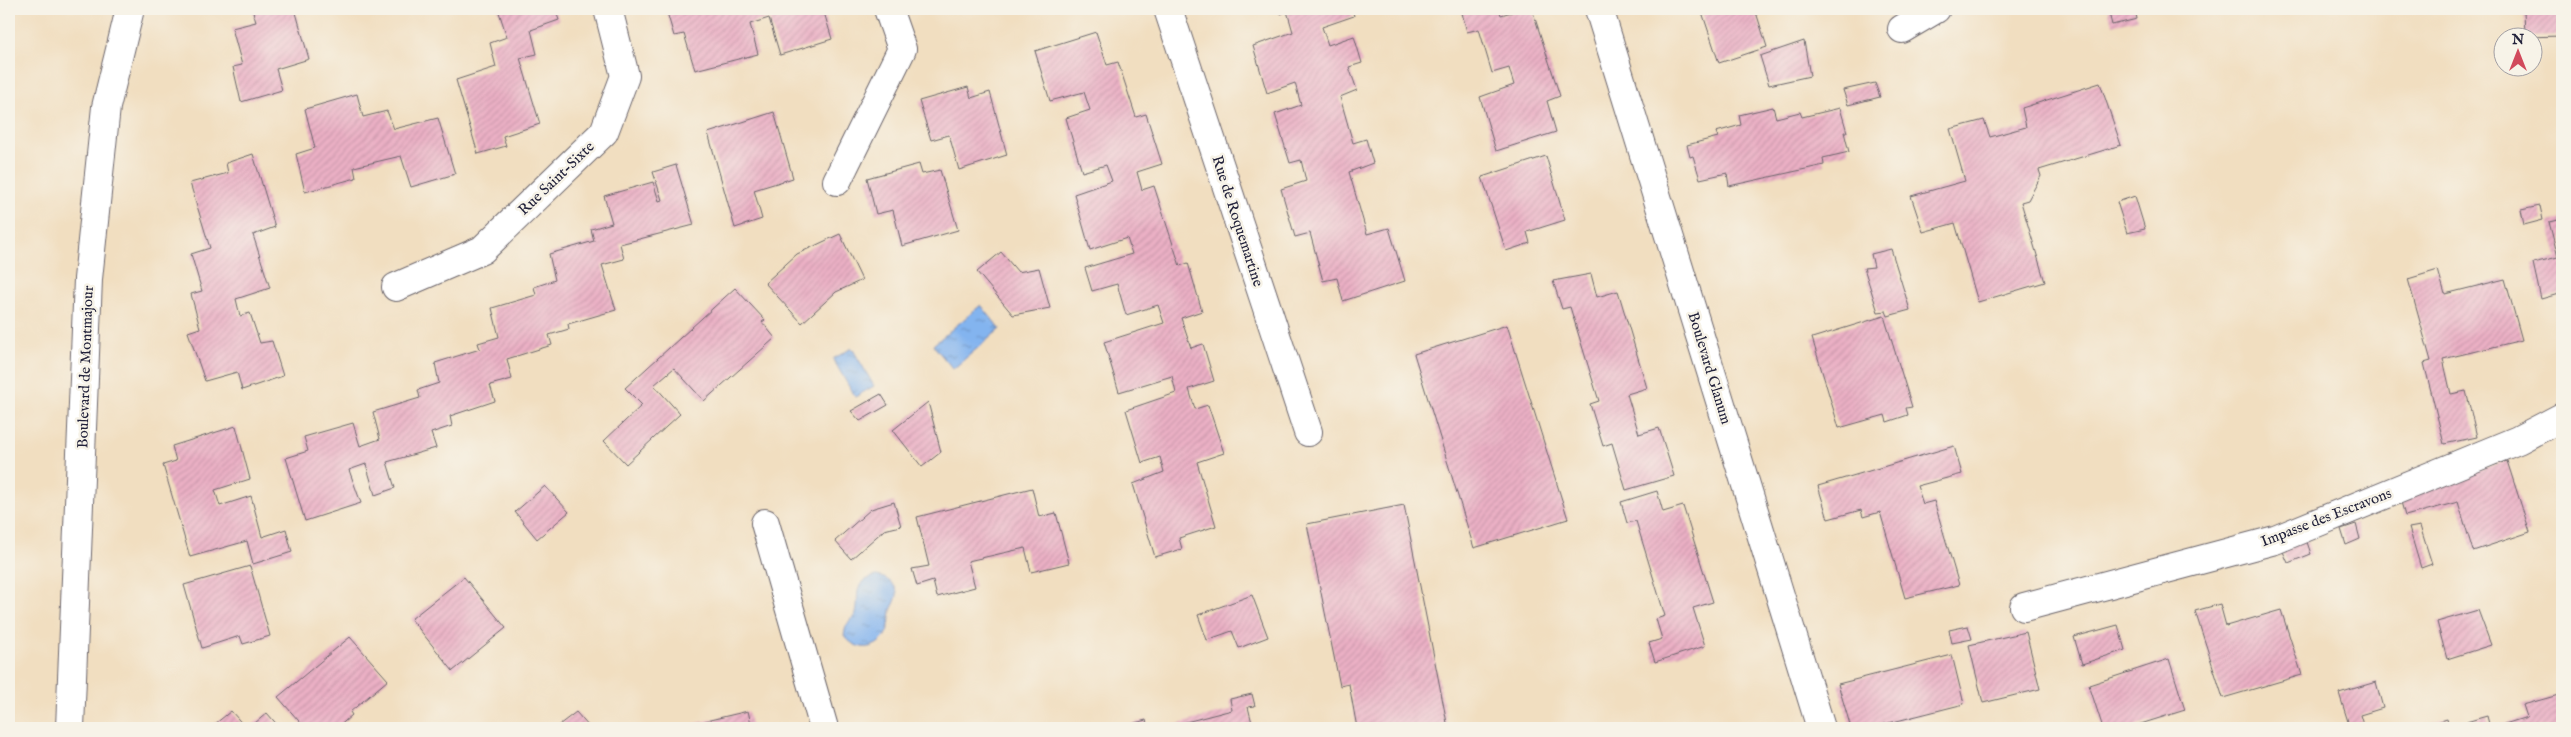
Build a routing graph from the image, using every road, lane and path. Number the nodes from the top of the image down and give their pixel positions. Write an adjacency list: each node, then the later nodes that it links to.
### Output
1 (130, 9): 14 (street, Boulevard de Montmajour)
2 (608, 9): 9 (street, Rue Saint-Sixte)
3 (888, 9): 8 (street)
4 (1168, 9): 11 (street, Rue de Roquemartine)
5 (1599, 9): 16 (street, Boulevard Glanum)
6 (1936, 9): 7 (street)
7 (1902, 29)
8 (837, 181)
9 (396, 287)
10 (2562, 418): 13 (street, Impasse des Escravons)
11 (1308, 432)
12 (765, 524): 15 (street)
13 (2024, 607)
14 (70, 728)
15 (824, 728)
16 (1820, 728)

